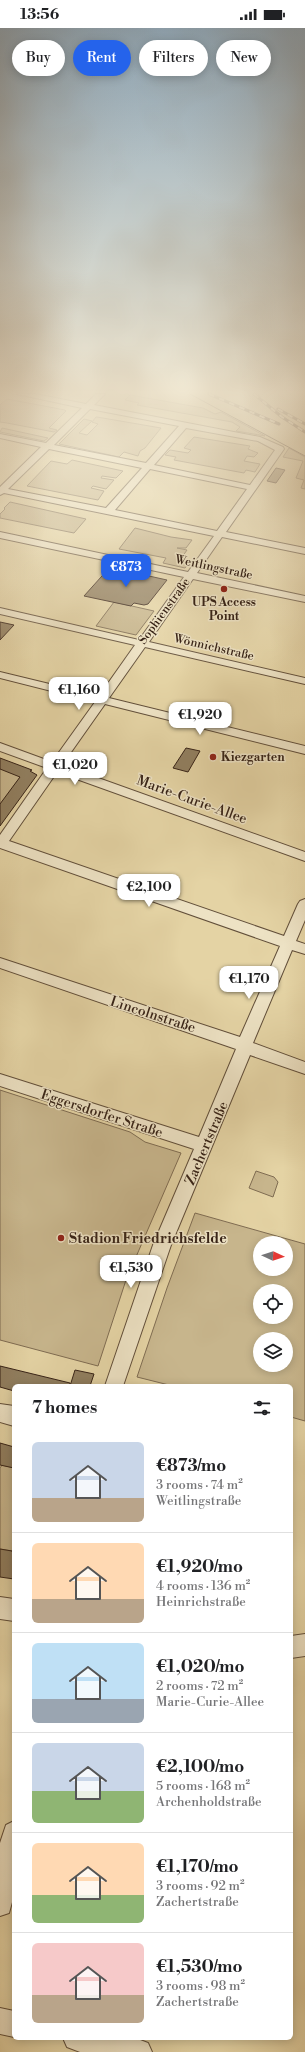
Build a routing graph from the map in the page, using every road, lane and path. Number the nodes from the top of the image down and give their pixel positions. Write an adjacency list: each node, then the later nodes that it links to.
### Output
1 (129, 488): 4 (street)
2 (254, 488): 5 (street, Sophienstraße)
3 (0, 491): 4 (street)
4 (108, 512): 5 (street)
5 (221, 534): 7 (street); 8 (street, Sophienstraße)
6 (2, 537): 8 (street, Weitlingstraße)
7 (305, 551)
8 (190, 575): 9 (street, Weitlingstraße); 11 (street, Sophienstraße)
9 (305, 599)
10 (0, 611): 11 (street, Wönnichstraße)
11 (141, 644): 13 (street, Wönnichstraße); 14 (street, Sophienstraße)
12 (0, 675): 14 (street)
13 (305, 681)
14 (101, 700): 16 (street); 17 (street, Sophienstraße)
15 (0, 747): 17 (street, Marie-Curie-Allee)
16 (305, 750)
17 (54, 766): 18 (street, Sophienstraße); 19 (street, Marie-Curie-Allee)
18 (0, 843): 21 (street)
19 (305, 857)
20 (305, 904): 21 (street, Zachertstraße)
21 (288, 943): 22 (street); 24 (street, Zachertstraße)
22 (305, 949)
23 (0, 963): 24 (street, Lincolnstraße)
24 (245, 1046): 25 (street, Lincolnstraße); 27 (street, Zachertstraße)
25 (305, 1068)
26 (0, 1080): 27 (street, Eggersdorfer Straße)
27 (205, 1146): 28 (street, Zachertstraße)
28 (115, 1384)
29 (0, 1413): 30 (street)
30 (12, 1416)
31 (0, 1608): 32 (street)
32 (12, 1610)
33 (305, 1645): 34 (street)
34 (293, 1647)
35 (12, 1843): 36 (street)
36 (0, 1904)
37 (0, 2021): 38 (street)
38 (12, 2024)
39 (85, 2040): 40 (street)
40 (139, 2052)

